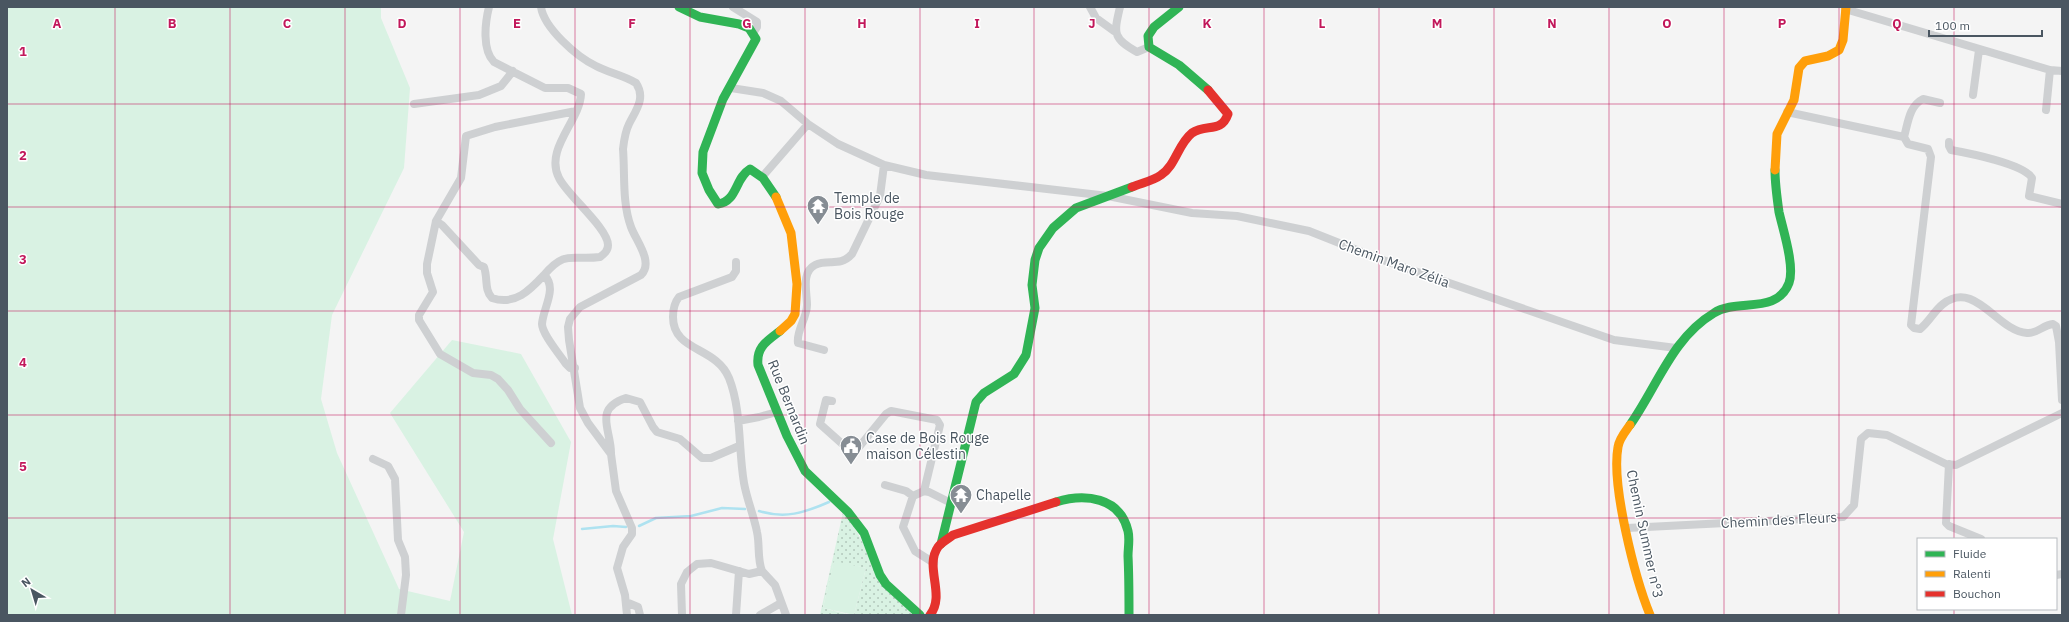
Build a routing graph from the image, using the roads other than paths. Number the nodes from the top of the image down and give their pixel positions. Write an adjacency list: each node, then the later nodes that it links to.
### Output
1 (489, 7): 14 (street)
2 (541, 7): 35 (street)
3 (679, 7): 10 (street)
4 (733, 7): 10 (street)
5 (1090, 7): 9 (street)
6 (1120, 7): 9 (street)
7 (1179, 7): 11 (street)
8 (1845, 8): 12 (street); 22 (street, Chemin Summer n°3)
9 (1114, 31): 11 (street)
10 (753, 33): 16 (street)
11 (1149, 47): 28 (street)
12 (1979, 50): 13 (street); 17 (street)
13 (2050, 70): 15 (street); 20 (street)
14 (513, 71): 19 (street); 21 (street)
15 (2062, 72)
16 (730, 88): 23 (street, Chemin Maro Zélia); 27 (street)
17 (1973, 95)
18 (1940, 103): 24 (street)
19 (414, 104)
20 (2046, 110)
21 (576, 111): 30 (street); 32 (street)
22 (1787, 112): 24 (street); 33 (street, Chemin Summer n°3)
23 (808, 124): 26 (street, Chemin Maro Zélia); 27 (street)
24 (1904, 137): 36 (street)
25 (1949, 142): 29 (street)
26 (884, 165): 28 (street, Chemin Maro Zélia); 34 (street)
27 (763, 176): 38 (street, Rue Bernardin)
28 (1108, 196): 33 (street, Chemin Maro Zélia); 49 (street)
29 (2062, 204)
30 (436, 221): 32 (street); 41 (street)
31 (736, 262): 40 (street)
32 (544, 275): 35 (street)
33 (1676, 348): 50 (street, Chemin Summer n°3)
34 (824, 350)
35 (575, 368): 43 (street)
36 (2062, 400)
37 (832, 401): 47 (street)
38 (777, 412): 40 (street); 65 (street, Rue Bernardin)
39 (2062, 413): 45 (street)
40 (738, 421): 42 (street)
41 (551, 443)
42 (739, 446): 43 (street); 55 (street)
43 (611, 454): 56 (street)
44 (373, 459): 58 (street)
45 (1949, 464): 50 (street, Chemin des Fleurs); 51 (street)
46 (885, 485): 48 (street)
47 (924, 491): 48 (street); 49 (street)
48 (913, 496): 53 (street)
49 (951, 503): 52 (street)
50 (1626, 528): 68 (street, Chemin Summer n°3)
51 (1978, 538)
52 (941, 544): 53 (street); 67 (street)
53 (934, 563): 66 (street)
54 (739, 571): 55 (street); 61 (street); 62 (street)
55 (762, 571): 57 (street)
56 (626, 602): 59 (street); 60 (street)
57 (781, 603): 63 (street); 64 (street)
58 (401, 615)
59 (627, 615)
60 (640, 615)
61 (682, 615)
62 (736, 615)
63 (760, 615)
64 (786, 615)
65 (920, 615)
66 (930, 615)
67 (1128, 615)
68 (1650, 615)

